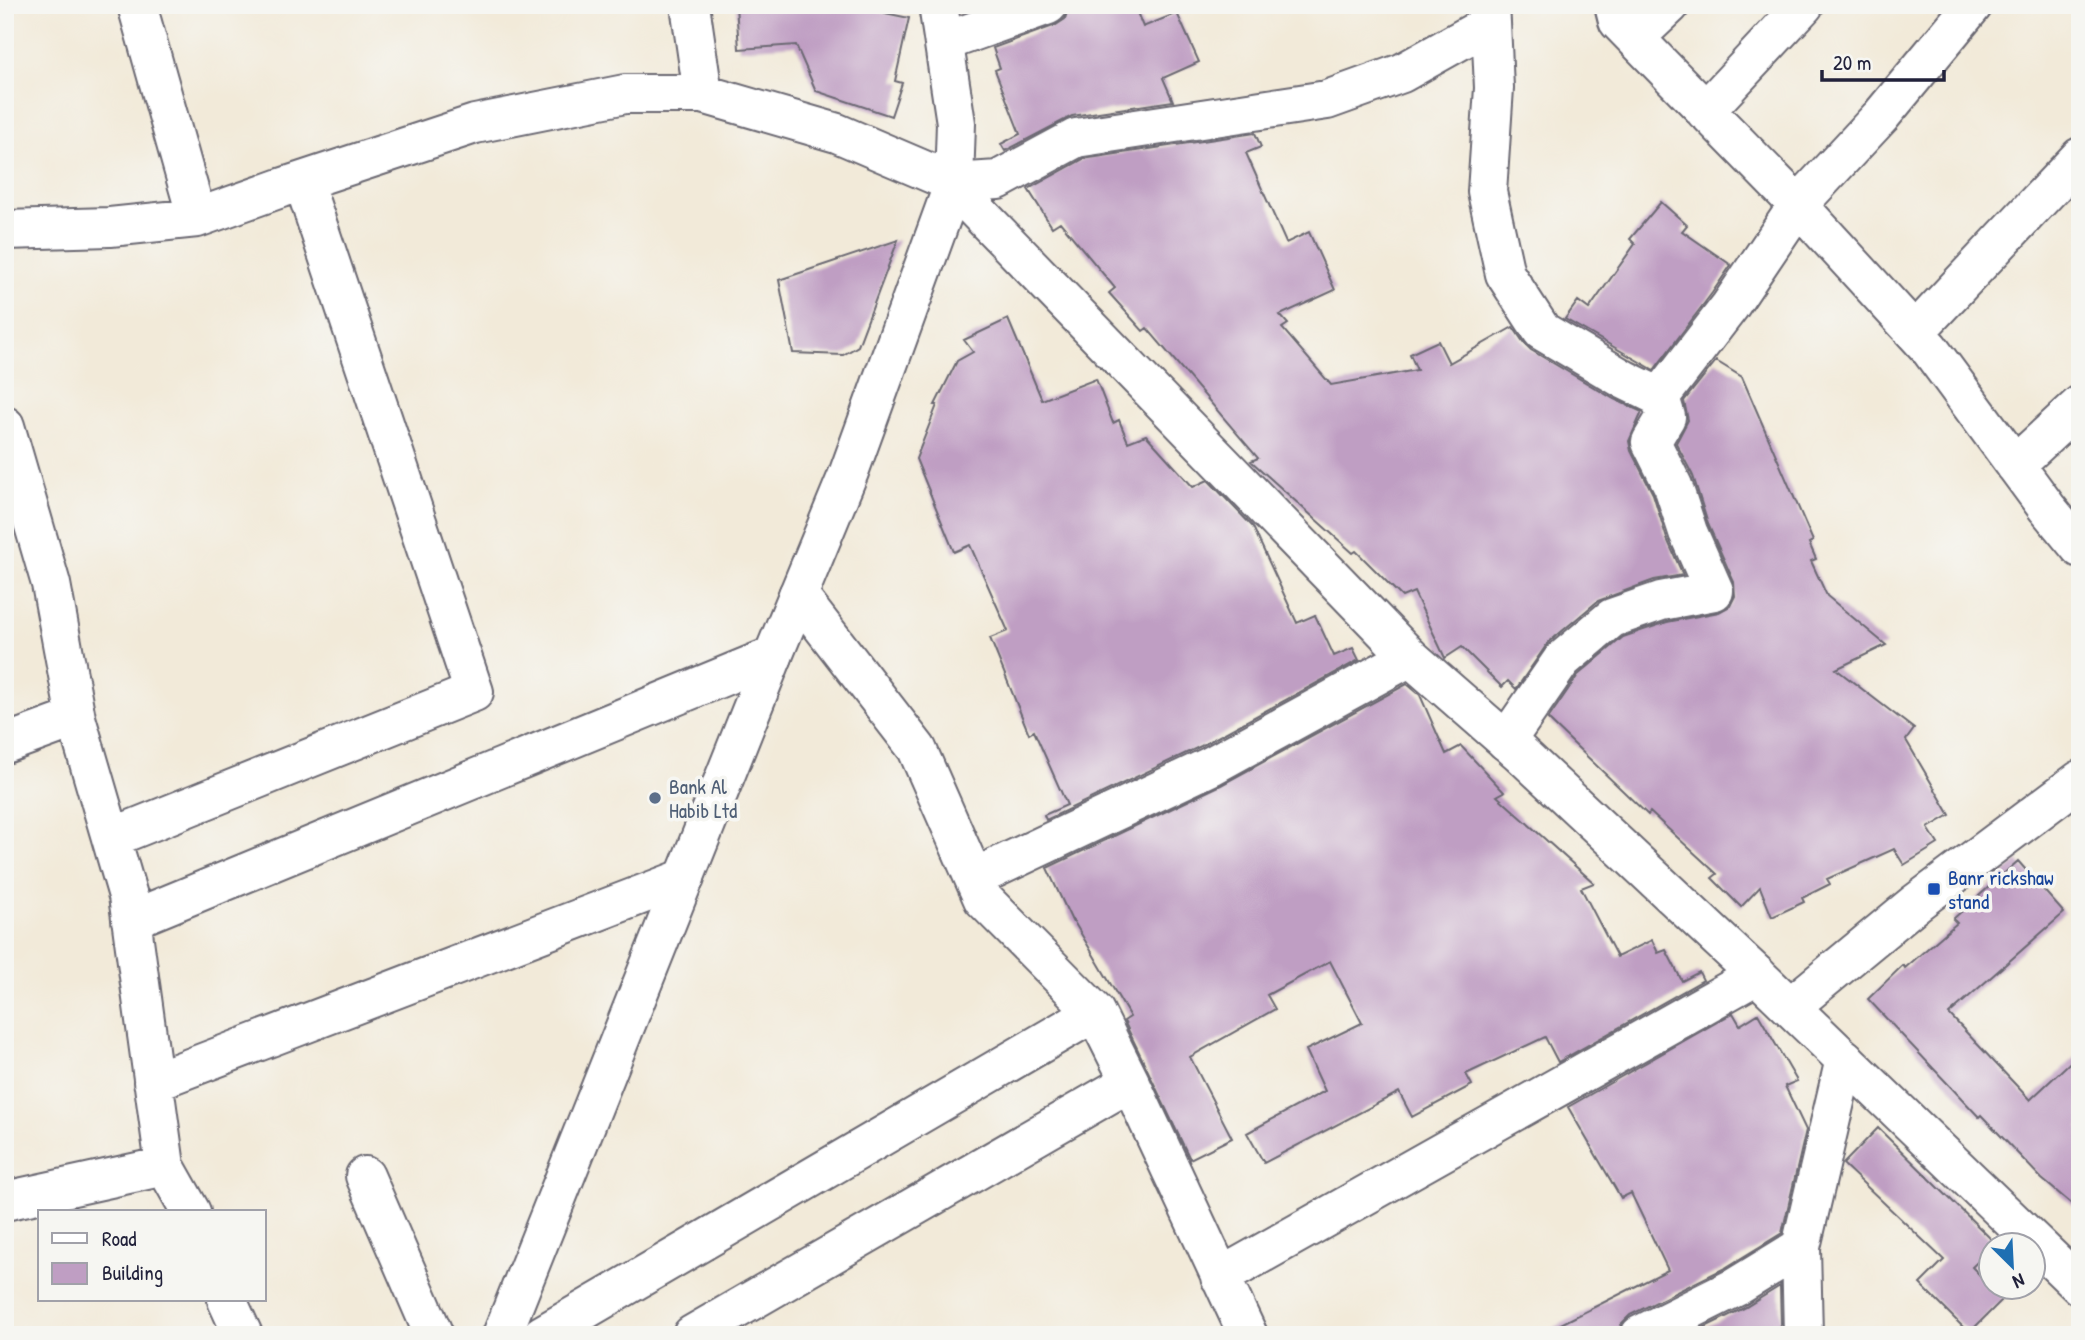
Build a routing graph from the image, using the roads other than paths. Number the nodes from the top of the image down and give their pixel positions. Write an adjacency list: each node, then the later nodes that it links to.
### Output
1 (137, 5): 18 (street)
2 (690, 5): 12 (street)
3 (938, 5): 11 (street)
4 (1048, 5): 11 (street)
5 (1614, 5): 10 (street)
6 (1670, 5): 10 (street)
7 (1804, 5): 13 (street)
8 (1973, 5): 17 (street)
9 (1490, 14): 16 (street); 21 (street)
10 (1635, 38): 13 (street)
11 (944, 43): 16 (street)
12 (703, 94): 15 (street); 16 (street)
13 (1705, 111): 17 (street)
14 (2080, 157): 20 (street)
15 (303, 181): 18 (street); 33 (street)
16 (954, 183): 26 (street); 28 (street)
17 (1798, 205): 20 (street); 21 (street)
18 (197, 218): 19 (street)
19 (5, 230)
20 (1915, 332): 24 (street)
21 (1660, 397): 30 (street)
22 (2080, 405): 24 (street)
23 (5, 426): 29 (street)
24 (2015, 465): 25 (street)
25 (2080, 548)
26 (798, 595): 27 (street); 35 (street)
27 (773, 656): 34 (street); 36 (street)
28 (1410, 657): 30 (street); 35 (street)
29 (76, 718): 31 (street); 33 (street)
30 (1506, 741): 37 (street)
31 (5, 744)
32 (2080, 780): 38 (street)
33 (111, 838): 36 (street)
34 (685, 878): 41 (street); 53 (street)
35 (974, 878): 39 (street)
36 (131, 920): 41 (street)
37 (1757, 975): 38 (street); 48 (street)
38 (1790, 1007): 40 (street)
39 (1095, 1013): 42 (street); 54 (street)
40 (1845, 1059): 47 (street); 49 (street)
41 (153, 1082): 43 (street)
42 (1130, 1082): 48 (street); 55 (street)
43 (165, 1166): 45 (street); 46 (street)
44 (365, 1176): 52 (street)
45 (5, 1201)
46 (190, 1210)
47 (1801, 1247): 57 (street); 58 (street)
48 (1220, 1277): 56 (street)
49 (2080, 1286)
50 (228, 1302): 51 (street)
51 (243, 1335)
52 (435, 1335)
53 (502, 1335)
54 (542, 1335)
55 (692, 1335)
56 (1248, 1335)
57 (1640, 1335)
58 (1803, 1335)

